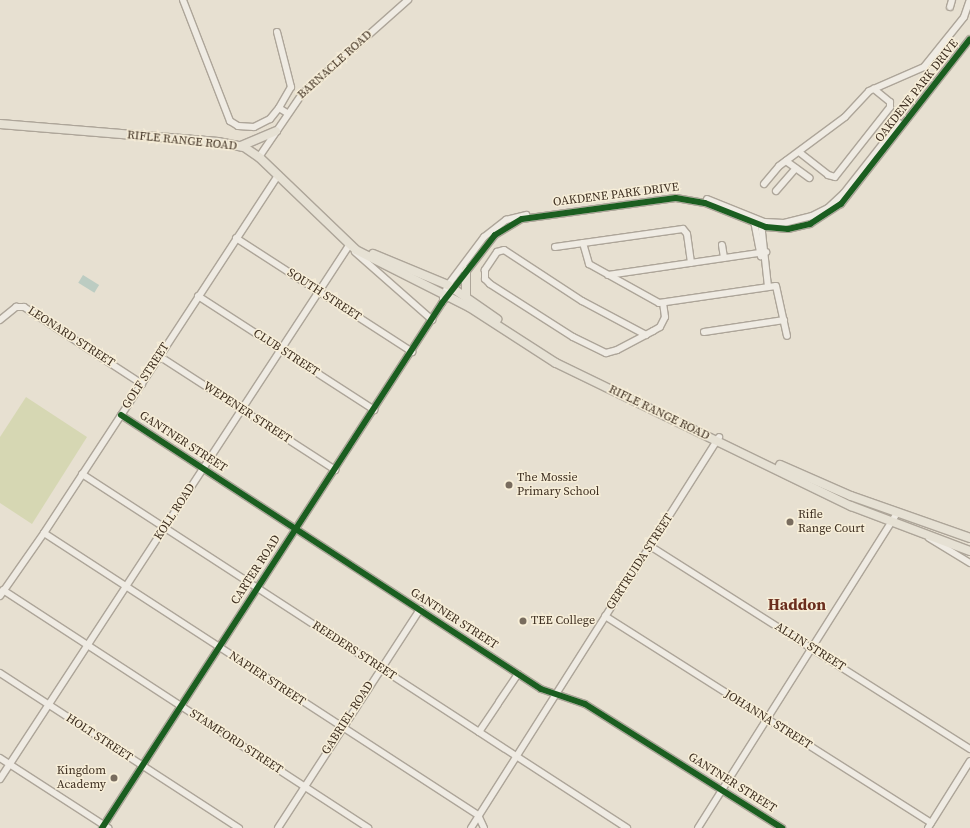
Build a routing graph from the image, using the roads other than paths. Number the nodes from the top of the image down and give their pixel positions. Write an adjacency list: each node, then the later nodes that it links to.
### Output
1 (184, 0): 8 (street)
2 (408, 0): 9 (street, BARNACLE ROAD)
3 (970, 0): 7 (street)
4 (277, 32): 8 (street)
5 (970, 34): 22 (street, OAKDENE PARK DRIVE)
6 (970, 39): 22 (street, OAKDENE PARK DRIVE)
7 (874, 89): 13 (street); 13 (street)
8 (279, 108): 9 (street)
9 (287, 114): 11 (street, BARNACLE ROAD)
10 (0, 124): 12 (main road, RIFLE RANGE ROAD)
11 (276, 131): 12 (main road); 14 (street, BARNACLE ROAD)
12 (241, 146): 14 (main road, RIFLE RANGE ROAD)
13 (799, 152): 15 (street)
14 (259, 157): 17 (main road, RIFLE RANGE ROAD)
15 (786, 161): 16 (street); 19 (street)
16 (796, 168): 18 (street); 20 (street)
17 (278, 175): 24 (street, GOLF STREET); 26 (main road, RIFLE RANGE ROAD)
18 (809, 178)
19 (764, 184)
20 (776, 191)
21 (754, 221): 22 (street, OAKDENE PARK DRIVE); 23 (street, OAKDENE PARK DRIVE); 31 (street)
22 (761, 223): 30 (street)
23 (500, 228): 35 (street, OAKDENE PARK DRIVE); 38 (street, OAKDENE PARK DRIVE)
24 (236, 238): 39 (street, SOUTH STREET); 41 (street, GOLF STREET)
25 (583, 242): 28 (street); 34 (street); 36 (street)
26 (350, 245): 29 (main road); 39 (street, KOLL ROAD); 45 (street, RIFLE RANGE ROAD)
27 (722, 245): 32 (street)
28 (555, 247)
29 (360, 250): 38 (main road, RIFLE RANGE ROAD); 40 (main road, RIFLE RANGE ROAD)
30 (766, 252): 31 (street); 33 (street)
31 (758, 253): 32 (street); 33 (street)
32 (724, 258): 34 (street)
33 (764, 261): 37 (street)
34 (691, 263): 36 (street)
35 (466, 270): 38 (street, OAKDENE PARK DRIVE); 42 (main road)
36 (608, 276): 43 (street)
37 (768, 286): 43 (street); 46 (street)
38 (451, 287): 40 (street, OAKDENE PARK DRIVE); 42 (main road, RIFLE RANGE ROAD)
39 (318, 291): 50 (street, KOLL ROAD); 51 (street, SOUTH STREET)
40 (446, 295): 45 (street, CARTER ROAD); 57 (main road, RIFLE RANGE ROAD)
41 (198, 296): 50 (street, CLUB STREET); 52 (street, GOLF STREET)
42 (466, 296): 57 (main road, RIFLE RANGE ROAD)
43 (663, 303): 48 (street)
44 (0, 320): 53 (street, LEONARD STREET)
45 (432, 320): 51 (street, CARTER ROAD)
46 (784, 320): 47 (street); 49 (street)
47 (704, 332)
48 (646, 335): 48 (street)
49 (787, 336)
50 (280, 350): 54 (street, KOLL ROAD); 55 (street, CLUB STREET)
51 (412, 352): 55 (street, CARTER ROAD)
52 (159, 356): 53 (street, GOLF STREET); 54 (street, WEPENER STREET)
53 (142, 384): 56 (street, GOLF STREET)
54 (242, 409): 58 (street, KOLL ROAD); 59 (street, WEPENER STREET)
55 (374, 410): 59 (street, CARTER ROAD)
56 (121, 416): 58 (street, GANTNER STREET); 60 (street, GOLF STREET)
57 (718, 439): 61 (main road, RIFLE RANGE ROAD); 62 (main road, RIFLE RANGE ROAD); 68 (street, GERTRUIDA STREET)
58 (203, 469): 63 (street, KOLL ROAD); 64 (street, GANTNER STREET)
59 (335, 470): 64 (street, CARTER ROAD)
60 (82, 474): 63 (street, REEDERS STREET); 65 (street, GOLF STREET)
61 (897, 513): 62 (street); 67 (main road, RIFLE RANGE ROAD)
62 (892, 523): 66 (main road, RIFLE RANGE ROAD); 78 (street)
63 (164, 528): 71 (street, KOLL ROAD); 72 (street, REEDERS STREET)
64 (296, 528): 72 (street, CARTER ROAD); 74 (street, GANTNER STREET)
65 (44, 533): 71 (street, NAPIER STREET); 73 (street, GOLF STREET)
66 (921, 533): 69 (main road, RIFLE RANGE ROAD); 70 (street)
67 (970, 538)
68 (650, 546): 75 (street, GERTRUIDA STREET); 78 (street, ALLIN STREET)
69 (970, 551)
70 (970, 563)
71 (126, 587): 76 (street, KOLL ROAD); 77 (street, NAPIER STREET)
72 (258, 588): 77 (street, CARTER ROAD); 79 (street, REEDERS STREET)
73 (2, 593): 76 (street, STAMFORD STREET)
74 (420, 609): 79 (street, GABRIEL ROAD); 81 (street, GANTNER STREET)
75 (605, 616): 82 (street, GERTRUIDA STREET); 85 (street, JOHANNA STREET)
76 (87, 646): 83 (street, KOLL ROAD); 84 (street, STAMFORD STREET)
77 (219, 648): 84 (street, CARTER ROAD); 86 (street, NAPIER STREET)
78 (812, 648): 85 (street); 88 (street, ALLIN STREET)
79 (381, 669): 86 (street, GABRIEL ROAD); 87 (street, REEDERS STREET)
80 (0, 673): 83 (street, HOLT STREET)
81 (518, 674): 82 (street, GANTNER STREET); 87 (street)
82 (555, 695): 89 (street, GERTRUIDA STREET); 96 (street, GANTNER STREET)
83 (49, 704): 92 (street, KOLL ROAD); 93 (street, HOLT STREET)
84 (180, 706): 93 (street, CARTER ROAD); 95 (street, STAMFORD STREET)
85 (767, 719): 96 (street); 98 (street, JOHANNA STREET)
86 (342, 728): 95 (street, GABRIEL ROAD); 97 (street, NAPIER STREET)
87 (479, 732): 89 (street, REEDERS STREET)
88 (970, 749)
89 (516, 756): 97 (street, GERTRUIDA STREET); 105 (street, REEDERS STREET)
90 (0, 758): 92 (street)
91 (970, 761): 98 (street)
92 (10, 764): 94 (street, KOLL ROAD); 99 (street)
93 (142, 766): 99 (street, CARTER ROAD); 100 (street, HOLT STREET)
94 (0, 779)
95 (304, 787): 101 (street, GABRIEL ROAD); 102 (street, STAMFORD STREET)
96 (722, 790): 106 (street); 107 (street, GANTNER STREET)
97 (478, 815): 103 (street, GERTRUIDA STREET); 104 (street)
98 (929, 826)
99 (104, 827)
100 (239, 828)
101 (278, 828)
102 (368, 828)
103 (471, 828)
104 (484, 828)
105 (627, 828)
106 (698, 828)
107 (782, 828)

